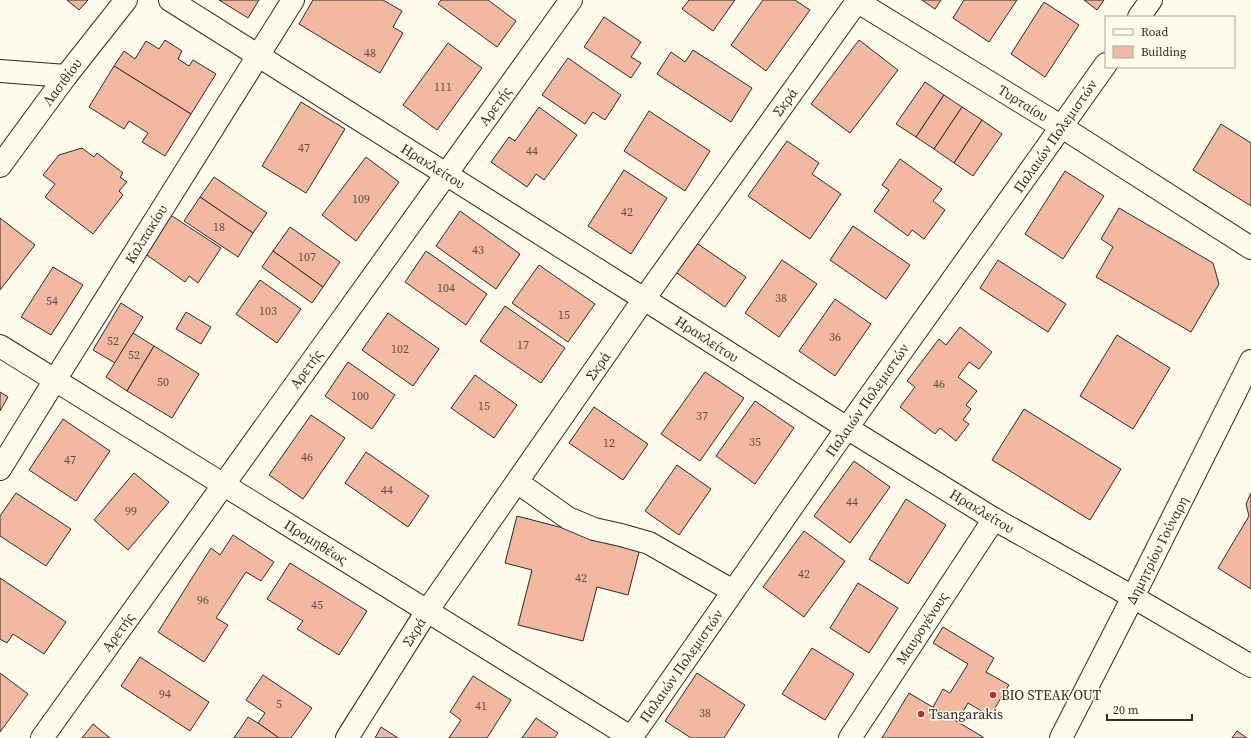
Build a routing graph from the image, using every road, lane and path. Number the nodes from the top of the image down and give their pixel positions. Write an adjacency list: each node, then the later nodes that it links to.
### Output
1 (126, 0): 11 (street, Λασιθίου)
2 (170, 0): 8 (street, Ηρακλείτου)
3 (293, 0): 8 (street, Καλπακίου)
4 (571, 0): 14 (street, Αρετής)
5 (857, 0): 12 (street, Τυρταίου); 16 (street, Σκρά)
6 (1151, 0): 7 (street)
7 (1140, 16)
8 (258, 56): 14 (street, Ηρακλείτου); 19 (street, Καλπακίου)
9 (1105, 65): 12 (street, Παλαιών Πολεμιστών)
10 (0, 70): 11 (street)
11 (66, 76): 13 (street, Λασιθίου)
12 (1062, 127): 15 (street, Τυρταίου); 20 (street, Παλαιών Πολεμιστών)
13 (0, 166)
14 (446, 174): 16 (street, Ηρακλείτου); 23 (street, Αρετής)
15 (1251, 248)
16 (644, 299): 20 (street, Ηρακλείτου); 22 (street, Σκρά)
17 (0, 346): 19 (street, Προμηθέως)
18 (1251, 361): 26 (street, Δημητρίου Γούναρη)
19 (55, 380): 21 (street, Καλπακίου); 23 (street, Προμηθέως)
20 (847, 428): 24 (street, Ηρακλείτου); 25 (street, Παλαιών Πολεμιστών)
21 (0, 469)
22 (517, 482): 25 (street); 27 (street, Σκρά)
23 (224, 485): 27 (street, Προμηθέως); 29 (street, Αρετής)
24 (994, 519): 26 (street, Ηρακλείτου); 32 (street, Μαυρογένους)
25 (733, 591): 31 (street, Παλαιών Πολεμιστών)
26 (1133, 596): 28 (street, Ηρακλείτου); 33 (street, Δημητρίου Γούναρη)
27 (427, 611): 30 (street, Σκρά); 31 (street, Προμηθέως)
28 (1251, 666)
29 (42, 738)
30 (347, 738)
31 (631, 738)
32 (850, 738)
33 (1061, 738)

